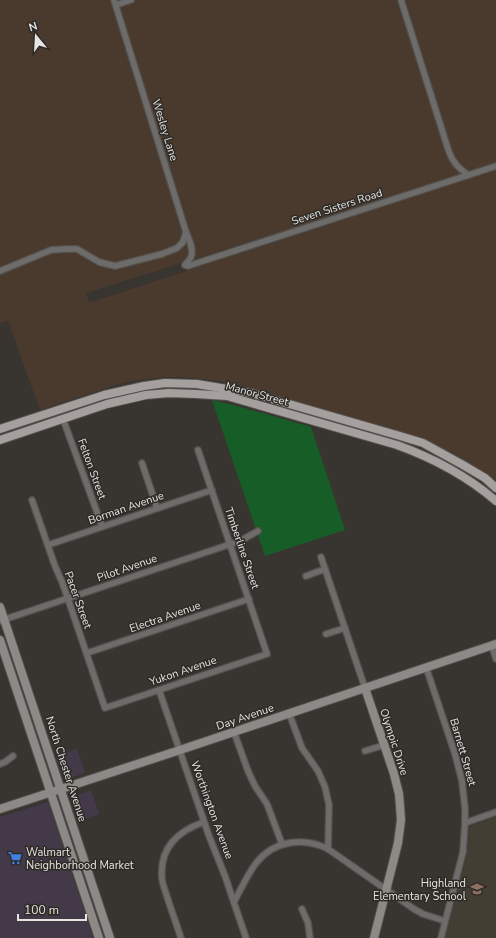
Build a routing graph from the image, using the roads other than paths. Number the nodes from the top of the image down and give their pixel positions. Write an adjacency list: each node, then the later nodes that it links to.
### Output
1 (131, 0): 3 (street)
2 (401, 0): 5 (street)
3 (115, 2): 6 (street, Wesley Lane)
4 (496, 166): 5 (street, Seven Sisters Road)
5 (468, 175): 7 (street, Seven Sisters Road)
6 (186, 232): 7 (street, Wesley Lane); 8 (street)
7 (185, 265)
8 (0, 271)
9 (63, 419): 11 (main road, Manor Street); 17 (main road, Manor Street); 19 (street, Felton Street)
10 (0, 429): 14 (main road, Manor Street)
11 (0, 440)
12 (198, 450): 15 (street, Timberline Street)
13 (142, 463): 18 (street)
14 (496, 488)
15 (212, 490): 18 (street, Borman Avenue); 21 (street, Timberline Street)
16 (32, 500): 22 (street, Pacer Street)
17 (496, 501)
18 (157, 508): 19 (street, Borman Avenue)
19 (102, 526): 22 (street, Borman Avenue)
20 (258, 531): 21 (street, Pilot Avenue)
21 (230, 544): 26 (street, Pilot Avenue); 27 (street, Timberline Street)
22 (48, 545): 26 (street, Pacer Street)
23 (321, 557): 24 (street, Olympic Drive)
24 (325, 569): 25 (street); 30 (street, Olympic Drive)
25 (306, 576)
26 (68, 599): 29 (street, Pilot Avenue); 34 (street, Pacer Street)
27 (249, 599): 34 (street, Electra Avenue); 35 (street, Timberline Street)
28 (0, 607): 29 (street, North Chester Avenue)
29 (2, 620): 48 (street, North Chester Avenue)
30 (345, 628): 31 (street); 38 (street, Olympic Drive)
31 (326, 634)
32 (0, 640): 49 (street, North Chester Avenue)
33 (494, 645): 36 (street); 37 (street, Day Avenue)
34 (87, 653): 40 (street, Pacer Street)
35 (267, 654): 39 (street, Yukon Avenue)
36 (496, 659)
37 (426, 668): 38 (street, Day Avenue); 53 (street, Barnett Street)
38 (365, 688): 41 (street, Day Avenue); 43 (street, Olympic Drive)
39 (159, 690): 40 (street, Yukon Avenue); 44 (street, Worthington Avenue)
40 (105, 708)
41 (289, 713): 42 (street, Day Avenue); 55 (street)
42 (234, 732): 44 (street, Day Avenue); 54 (street)
43 (384, 745): 45 (street); 56 (street, Olympic Drive)
44 (180, 750): 48 (street, Day Avenue); 52 (street, Worthington Avenue)
45 (365, 752)
46 (13, 756): 47 (street)
47 (0, 764)
48 (61, 789): 49 (street, Day Avenue); 60 (street, North Chester Avenue)
49 (51, 792): 50 (street, Day Avenue); 57 (street, North Chester Avenue)
50 (0, 809)
51 (496, 812): 53 (street)
52 (204, 822): 58 (street, Worthington Avenue); 65 (street)
53 (466, 822): 62 (street, Barnett Street)
54 (282, 844): 55 (street); 58 (street)
55 (328, 849): 56 (street)
56 (386, 890): 62 (street); 68 (street, Olympic Drive)
57 (84, 893): 60 (street); 61 (street, North Chester Avenue)
58 (234, 902): 66 (street, Worthington Avenue)
59 (302, 909): 67 (street)
60 (102, 913): 63 (street, North Chester Avenue)
61 (94, 921): 63 (street); 64 (street, North Chester Avenue)
62 (445, 921): 69 (street, Barnett Street)
63 (110, 937)
64 (99, 938)
65 (181, 938)
66 (246, 938)
67 (310, 938)
68 (374, 938)
69 (441, 938)

